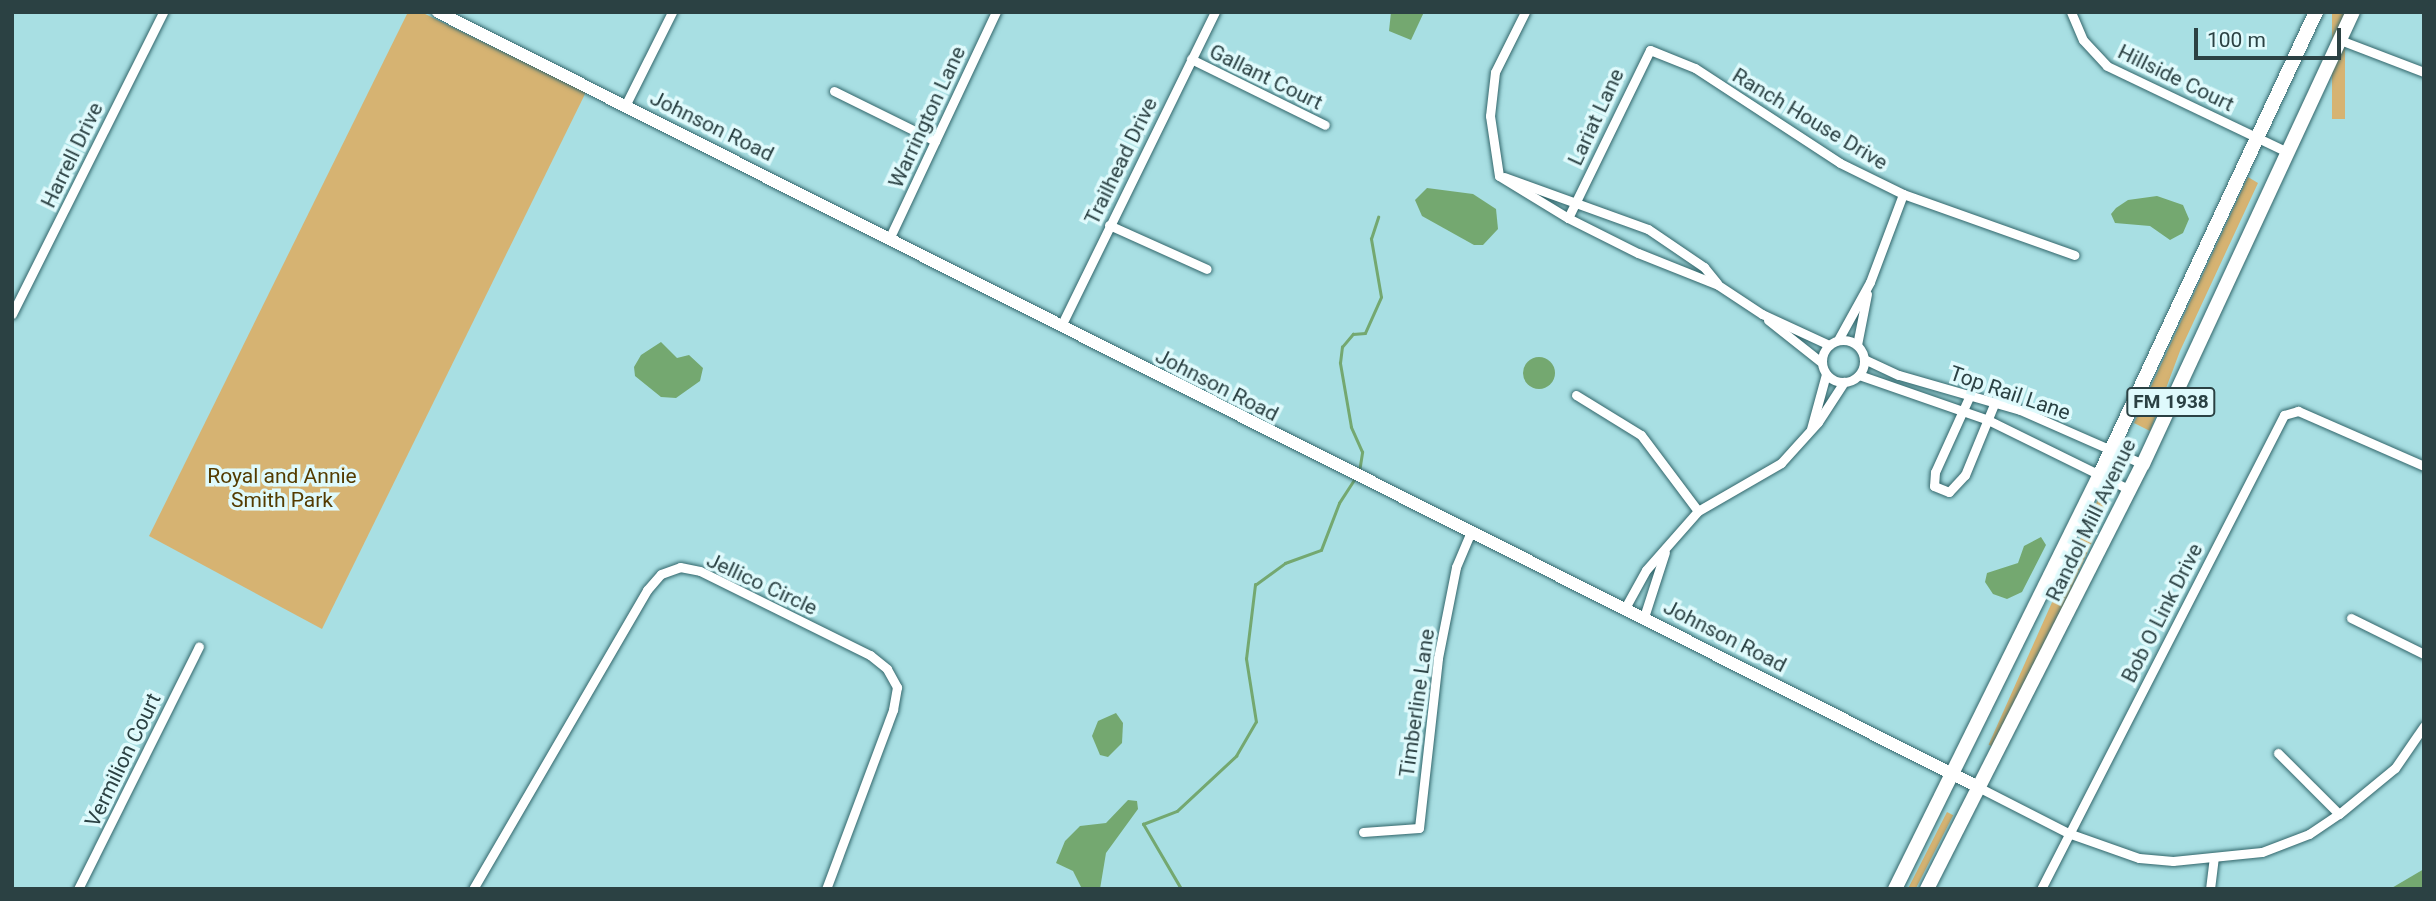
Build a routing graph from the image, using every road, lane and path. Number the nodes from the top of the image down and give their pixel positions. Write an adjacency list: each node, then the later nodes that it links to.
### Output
1 (163, 12): 30 (street, Harrell Drive)
2 (438, 12): 15 (street, Johnson Road)
3 (672, 12): 15 (street)
4 (996, 12): 18 (street, Warrington Lane)
5 (1215, 12): 12 (street, Trailhead Drive)
6 (1525, 12): 20 (street)
7 (2071, 12): 17 (street, Hillside Court)
8 (2316, 12): 17 (main road, Randol Mill Avenue / FM 1938)
9 (2353, 12): 10 (main road, Randol Mill Avenue / FM 1938)
10 (2340, 40): 13 (street); 19 (main road, Randol Mill Avenue / FM 1938)
11 (1650, 50): 21 (street, Ranch House Drive); 22 (street, Lariat Lane)
12 (1191, 59): 16 (street, Gallant Court); 24 (street, Trailhead Drive)
13 (2424, 72)
14 (834, 91): 18 (street)
15 (626, 104): 25 (street, Johnson Road)
16 (1325, 125)
17 (2257, 138): 19 (street, Hillside Court); 47 (main road, Randol Mill Avenue / FM 1938)
18 (935, 141): 25 (street, Warrington Lane)
19 (2287, 152): 48 (main road, Randol Mill Avenue / FM 1938)
20 (1499, 176): 22 (street); 23 (street)
21 (1903, 194): 26 (street, Ranch House Drive); 28 (street)
22 (1577, 200): 23 (street); 29 (street)
23 (1568, 218): 29 (street)
24 (1109, 225): 27 (street); 32 (street, Trailhead Drive)
25 (890, 237): 32 (street, Johnson Road)
26 (2074, 255)
27 (1207, 269)
28 (1870, 282): 33 (street); 35 (street)
29 (1718, 285): 31 (street)
30 (12, 314)
31 (1762, 314): 34 (street); 37 (street)
32 (1061, 326): 53 (street, Johnson Road)
33 (1838, 340): 34 (street); 35 (street)
34 (1829, 345): 37 (street)
35 (1857, 345): 36 (street)
36 (1864, 359): 39 (street); 41 (street, Top Rail Lane)
37 (1821, 362): 38 (street)
38 (1826, 374): 40 (street); 46 (street)
39 (1859, 375): 40 (street); 44 (street, Top Rail Lane)
40 (1844, 382): 46 (street)
41 (1970, 395): 43 (street, Top Rail Lane); 44 (street)
42 (1576, 396): 52 (street)
43 (1995, 402): 45 (street); 47 (street, Top Rail Lane)
44 (1963, 411): 45 (street, Top Rail Lane); 45 (street)
45 (1988, 420): 50 (street, Top Rail Lane)
46 (1811, 429): 52 (street)
47 (2111, 450): 48 (street, Top Rail Lane); 50 (main road, Randol Mill Avenue / FM 1938)
48 (2143, 464): 51 (main road, Randol Mill Avenue / FM 1938)
49 (2424, 466): 66 (street, Bob O Link Drive)
50 (2099, 476): 51 (street, Top Rail Lane); 62 (main road, Randol Mill Avenue / FM 1938)
51 (2130, 490): 63 (main road, Randol Mill Avenue / FM 1938)
52 (1698, 511): 54 (street)
53 (1471, 531): 55 (street, Johnson Road); 65 (street, Timberline Lane)
54 (1665, 551): 55 (street); 56 (street)
55 (1625, 608): 56 (street, Johnson Road)
56 (1643, 617): 62 (street, Johnson Road)
57 (2351, 618): 59 (street)
58 (199, 646): 68 (street, Vermilion Court)
59 (2424, 654)
60 (2424, 726): 64 (street)
61 (2278, 753): 64 (street)
62 (1953, 774): 63 (street, Johnson Road); 71 (main road, Randol Mill Avenue / FM 1938)
63 (1980, 788): 66 (street); 72 (main road, Randol Mill Avenue / FM 1938)
64 (2339, 814): 67 (street)
65 (1363, 832)
66 (2068, 833): 67 (street); 73 (street, Bob O Link Drive)
67 (2214, 858): 74 (street)
68 (78, 889)
69 (473, 889): 70 (street, Jellico Circle)
70 (826, 889)
71 (1895, 889)
72 (1927, 889)
73 (2041, 889)
74 (2210, 889)

